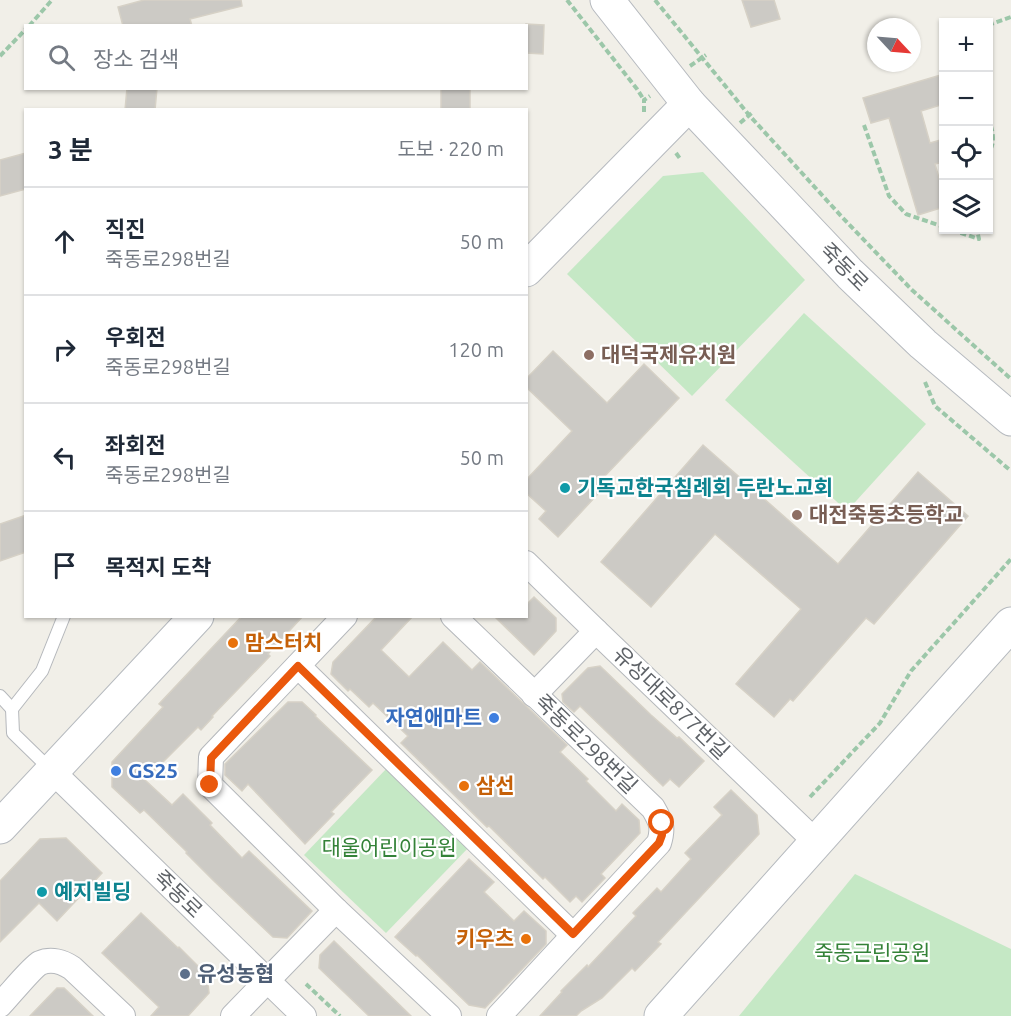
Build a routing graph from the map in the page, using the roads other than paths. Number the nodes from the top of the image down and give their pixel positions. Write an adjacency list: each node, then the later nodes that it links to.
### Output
1 (607, 0): 2 (street, 죽동로)
2 (689, 104): 3 (street); 4 (street, 죽동로)
3 (528, 268)
4 (1011, 419)
5 (528, 564): 11 (street, 유성대로877번길)
6 (63, 618): 15 (lane)
7 (195, 618): 16 (street)
8 (343, 618): 12 (street)
9 (455, 618): 13 (street, 죽동로298번길)
10 (1011, 624): 18 (street)
11 (596, 631): 13 (street); 18 (street, 유성대로877번길)
12 (298, 666): 19 (street); 20 (street)
13 (534, 695): 20 (street, 죽동로298번길)
14 (0, 696): 15 (lane)
15 (12, 709): 16 (lane)
16 (52, 771): 17 (street); 21 (street, 죽동로)
17 (0, 827)
18 (817, 843): 28 (street)
19 (336, 910): 21 (street); 26 (street)
20 (573, 934): 27 (street, 죽동로298번길)
21 (267, 980): 24 (street); 25 (street, 죽동로)
22 (0, 1005): 23 (street)
23 (123, 1016)
24 (232, 1016)
25 (304, 1016)
26 (449, 1016)
27 (499, 1016)
28 (661, 1016)

